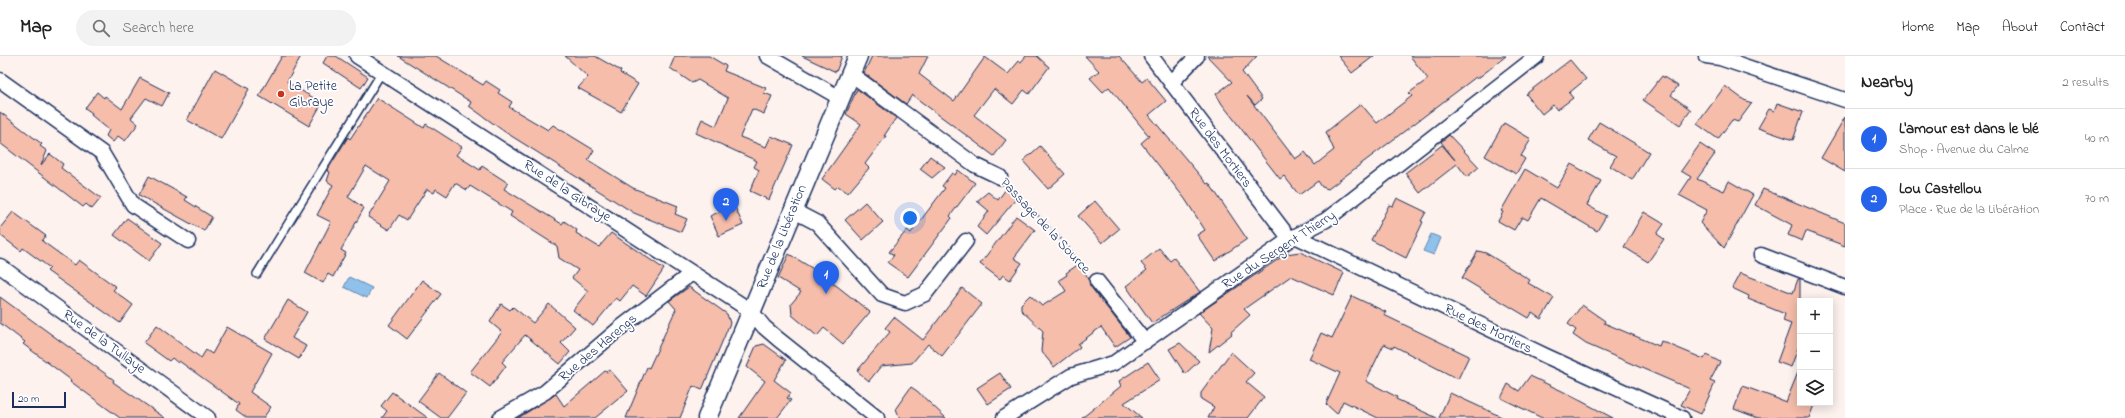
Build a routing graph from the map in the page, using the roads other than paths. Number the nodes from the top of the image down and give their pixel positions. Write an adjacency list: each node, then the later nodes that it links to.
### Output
1 (357, 56): 8 (street, Rue de la Gibraye)
2 (767, 56): 12 (street)
3 (858, 56): 9 (street, Rue de la Libération)
4 (1151, 56): 11 (street, Rue des Mortiers)
5 (1197, 56): 11 (street)
6 (1537, 56): 16 (street, Rue du Sergent Thierry)
7 (1706, 56): 13 (street)
8 (382, 72): 21 (street, Rue de la Gibraye); 22 (lane)
9 (851, 74): 12 (street, Rue de la Libération); 14 (street, Passage de la Source)
10 (0, 80): 17 (street)
11 (1171, 83): 16 (street, Rue des Mortiers)
12 (840, 98): 15 (street, Rue de la Libération)
13 (1845, 100)
14 (1000, 177)
15 (792, 210): 18 (street); 25 (street, Rue de la Libération)
16 (1292, 238): 26 (street, Rue du Sergent Thierry); 32 (street, Rue des Mortiers)
17 (188, 241)
18 (966, 241)
19 (1761, 255): 24 (street)
20 (0, 266): 27 (street, Rue de la Tullaye)
21 (692, 273): 25 (street, Rue de la Gibraye); 28 (street, Rue des Harengs)
22 (257, 274)
23 (1097, 281): 26 (street, Passage de la Source)
24 (1845, 287)
25 (752, 311): 29 (street, Rue de la Libération); 30 (street)
26 (1145, 342): 31 (street, Rue du Sergent Thierry)
27 (208, 418)
28 (500, 418)
29 (707, 418)
30 (876, 418)
31 (1004, 418)
32 (1682, 418)

